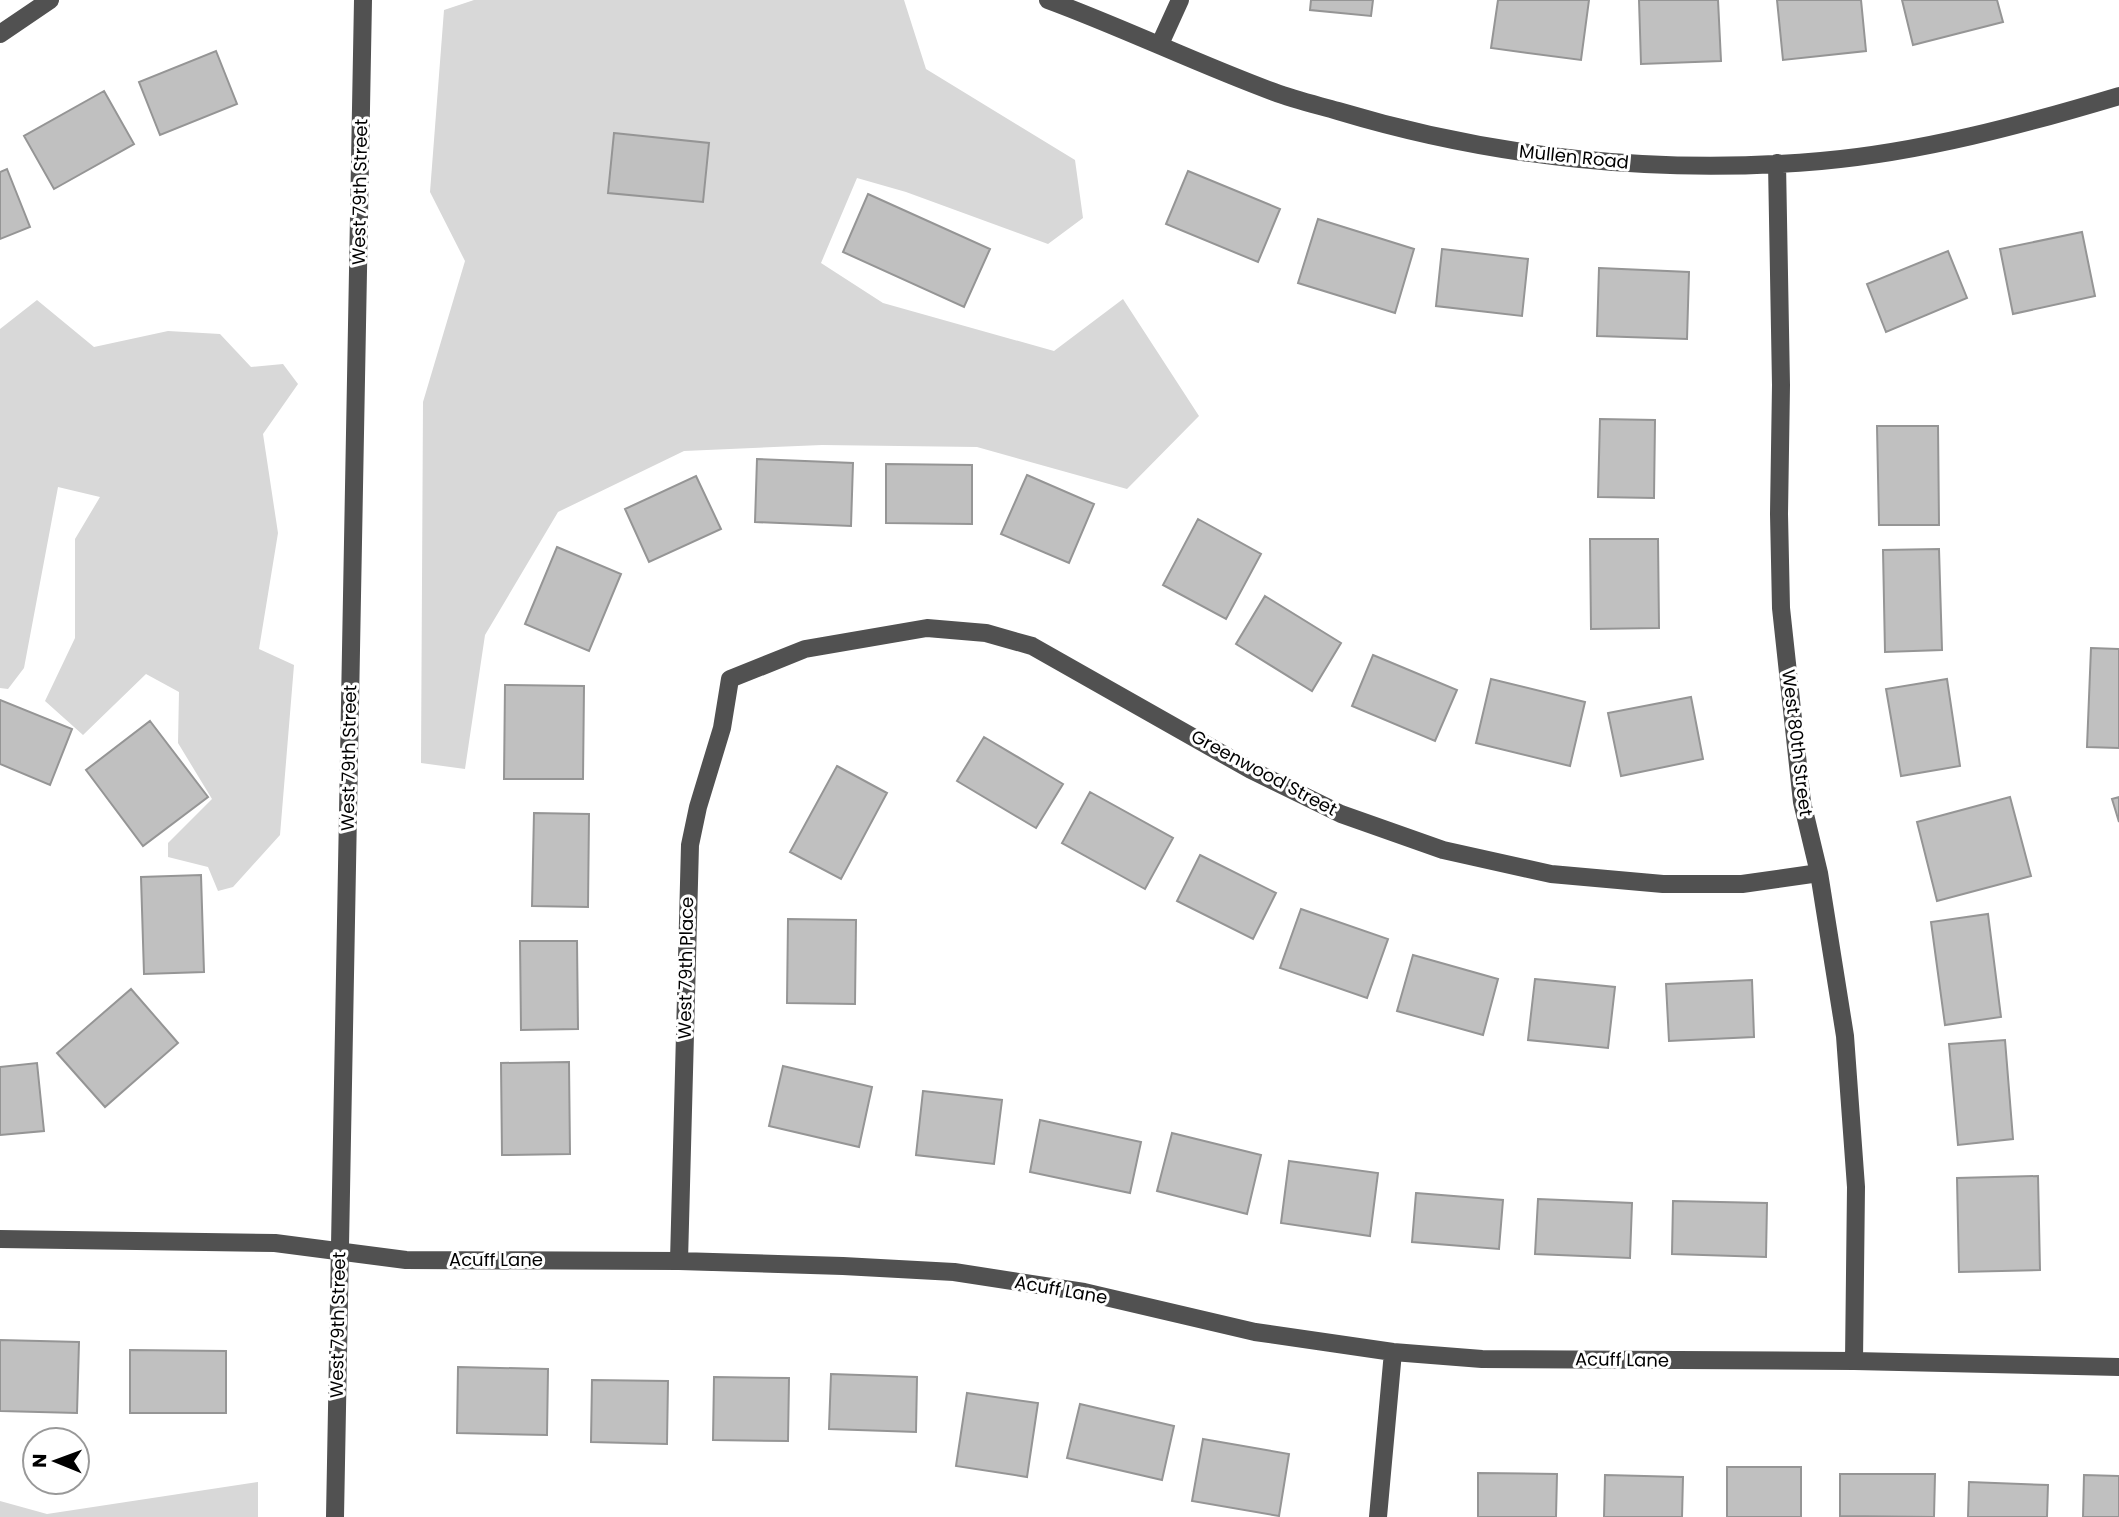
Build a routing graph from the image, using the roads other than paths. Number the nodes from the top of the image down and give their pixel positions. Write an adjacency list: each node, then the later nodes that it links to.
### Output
1 (50, 0): 5 (street)
2 (363, 0): 12 (street, West 79th Street)
3 (1048, 0): 6 (street, Mullen Road)
4 (1180, 0): 6 (street)
5 (0, 34)
6 (1160, 44): 8 (street, Mullen Road)
7 (2119, 96): 8 (street, Mullen Road)
8 (1777, 163): 10 (street, West 80th Street)
9 (730, 679): 10 (street, Greenwood Street); 13 (street, West 79th Place)
10 (1819, 873): 15 (street, West 80th Street)
11 (0, 1239): 12 (street, Acuff Lane)
12 (340, 1252): 13 (street, Acuff Lane); 17 (street, West 79th Street)
13 (680, 1261): 14 (street, Acuff Lane)
14 (1393, 1352): 15 (street, Acuff Lane); 18 (street)
15 (1854, 1361): 16 (street, Acuff Lane)
16 (2119, 1367)
17 (335, 1517)
18 (1378, 1517)

